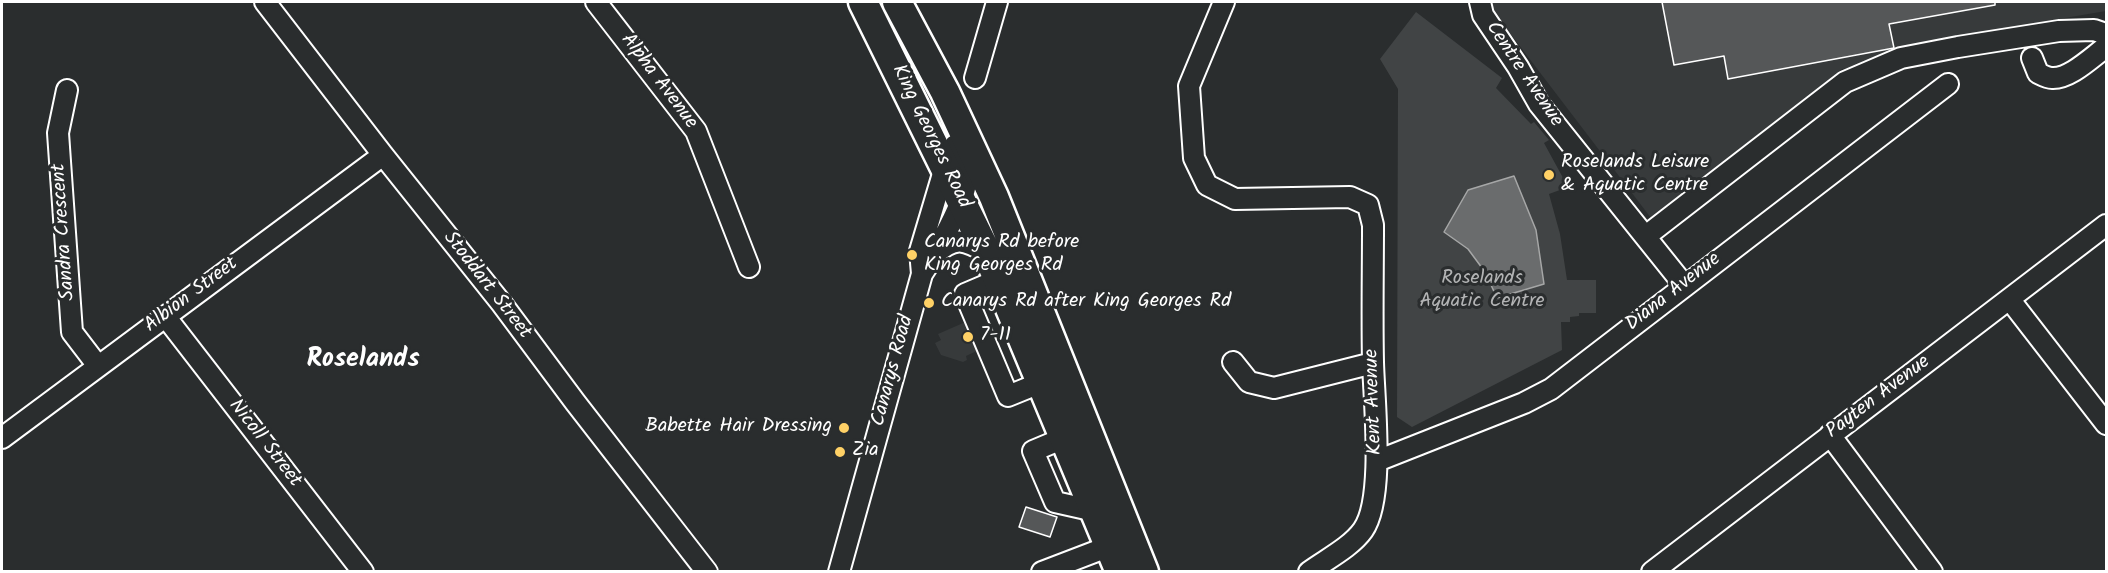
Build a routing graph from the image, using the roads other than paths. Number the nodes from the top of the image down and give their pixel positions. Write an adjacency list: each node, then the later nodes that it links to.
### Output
1 (265, 2): 15 (street, Stoddart Street)
2 (596, 2): 22 (street, Alpha Avenue)
3 (863, 2): 16 (highway, King Georges Road)
4 (997, 2): 11 (street)
5 (1224, 2): 28 (street, Kent Avenue)
6 (1480, 2): 19 (street, Centre Avenue)
7 (903, 6): 14 (highway, King Georges Road)
8 (2106, 34): 19 (street)
9 (2106, 47): 10 (street)
10 (2032, 58)
11 (975, 78)
12 (1947, 84): 24 (street, Diana Avenue)
13 (67, 90): 29 (street, Sandra Crescent)
14 (945, 92): 17 (street, Canarys Road); 39 (highway, King Georges Road)
15 (383, 155): 26 (street, Albion Street); 36 (street, Stoddart Street)
16 (945, 167): 17 (highway, King Georges Road); 23 (street, Canarys Road)
17 (960, 199): 20 (highway, King Georges Road); 21 (street, Canarys Road)
18 (2106, 225): 25 (street, Payten Avenue)
19 (1646, 236): 24 (street, Centre Avenue)
20 (987, 253): 21 (street, Canarys Road); 34 (highway, King Georges Road)
21 (934, 255): 23 (street, Canarys Road)
22 (749, 267)
23 (922, 274): 37 (street, Canarys Road)
24 (1684, 285): 33 (street, Diana Avenue)
25 (2010, 300): 30 (street); 31 (street, Payten Avenue)
26 (165, 316): 29 (street, Albion Street); 35 (street, Nicoll Street)
27 (1233, 362): 28 (street)
28 (1373, 363): 33 (street, Kent Avenue)
29 (98, 366): 32 (street, Albion Street)
30 (2106, 424)
31 (1830, 435): 41 (street, Payten Avenue); 42 (street)
32 (2, 438)
33 (1377, 461): 40 (street, Kent Avenue)
34 (1115, 559): 38 (street)
35 (363, 572)
36 (707, 572)
37 (839, 572)
38 (1042, 572)
39 (1144, 572)
40 (1309, 572)
41 (1652, 572)
42 (1932, 572)

